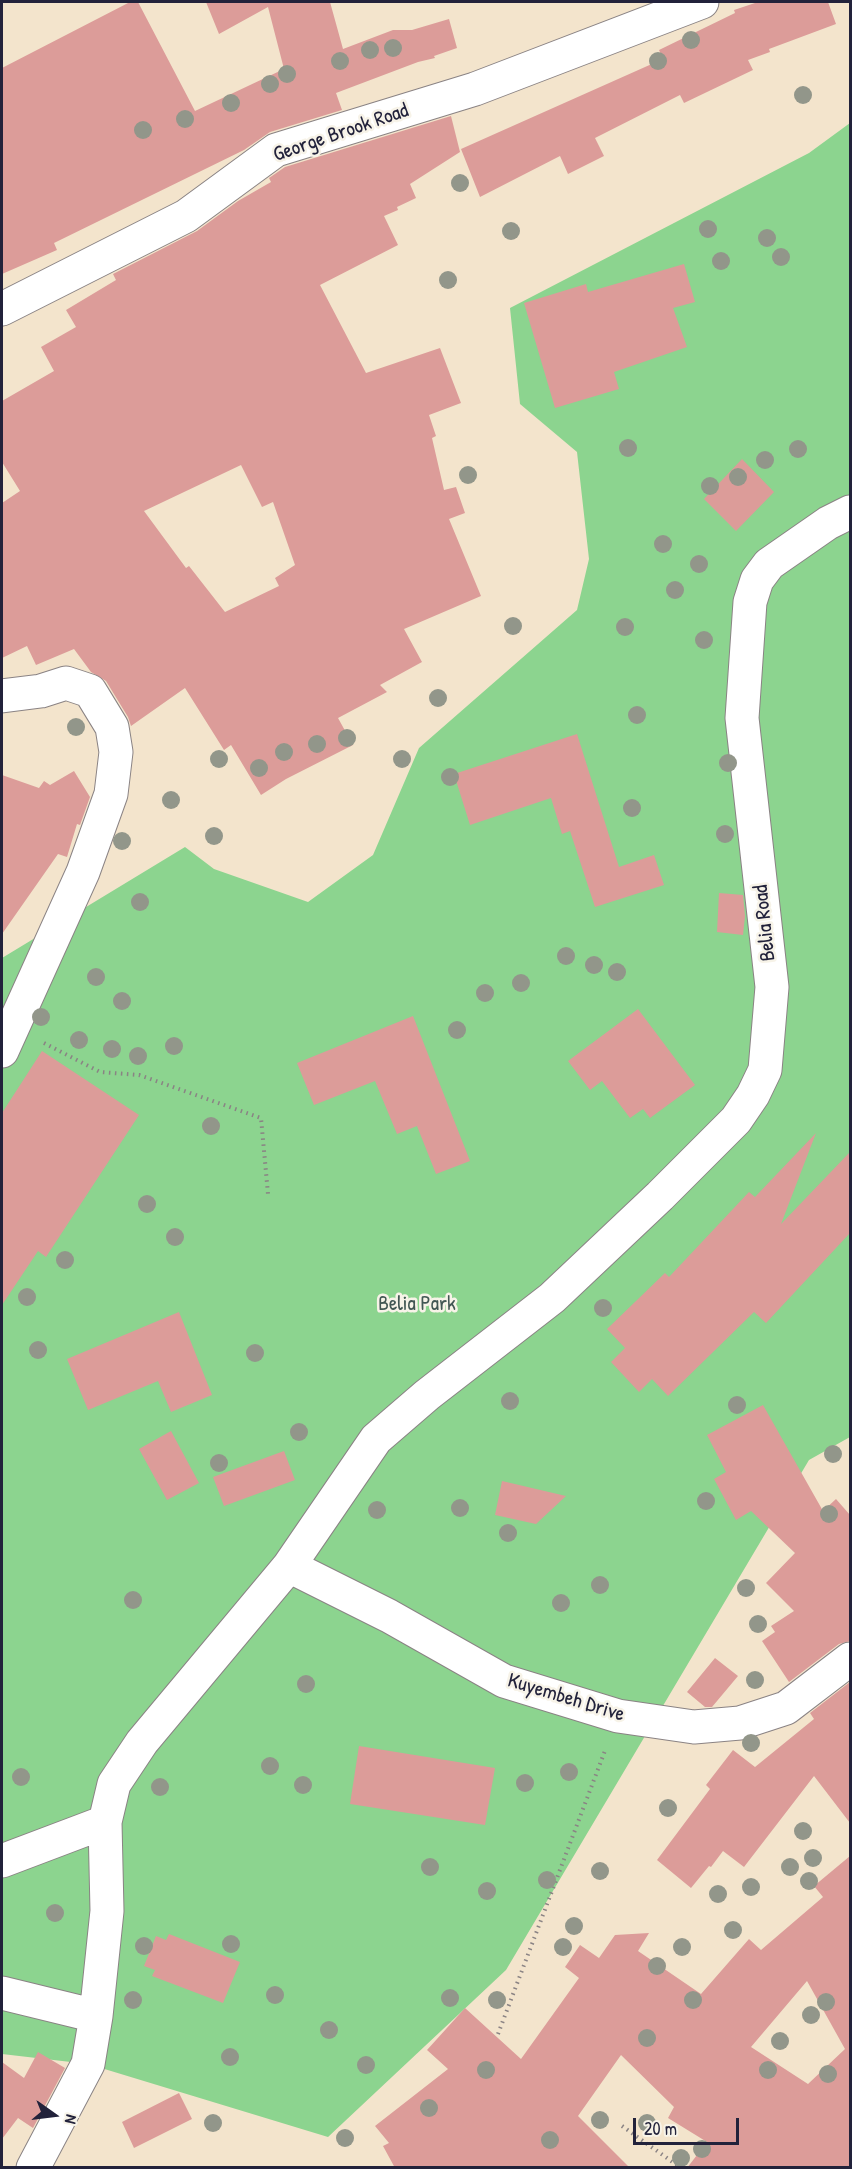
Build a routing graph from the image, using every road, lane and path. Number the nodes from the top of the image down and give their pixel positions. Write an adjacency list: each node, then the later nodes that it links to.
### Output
1 (702, 2): 2 (street, George Brook Road)
2 (2, 309)
3 (850, 512): 7 (street, Belia Road)
4 (2, 696): 5 (street)
5 (8, 1039): 6 (path)
6 (268, 1194)
7 (289, 1566): 9 (street, Kuyembeh Drive); 10 (street, Belia Road)
8 (850, 1659): 9 (street, Kuyembeh Drive)
9 (618, 1716): 14 (path)
10 (105, 1822): 11 (street); 13 (street, Belia Road)
11 (2, 1861)
12 (2, 1993): 13 (street)
13 (96, 2016): 16 (street, Belia Road)
14 (498, 2034)
15 (622, 2126): 17 (path)
16 (33, 2168)
17 (681, 2168)

